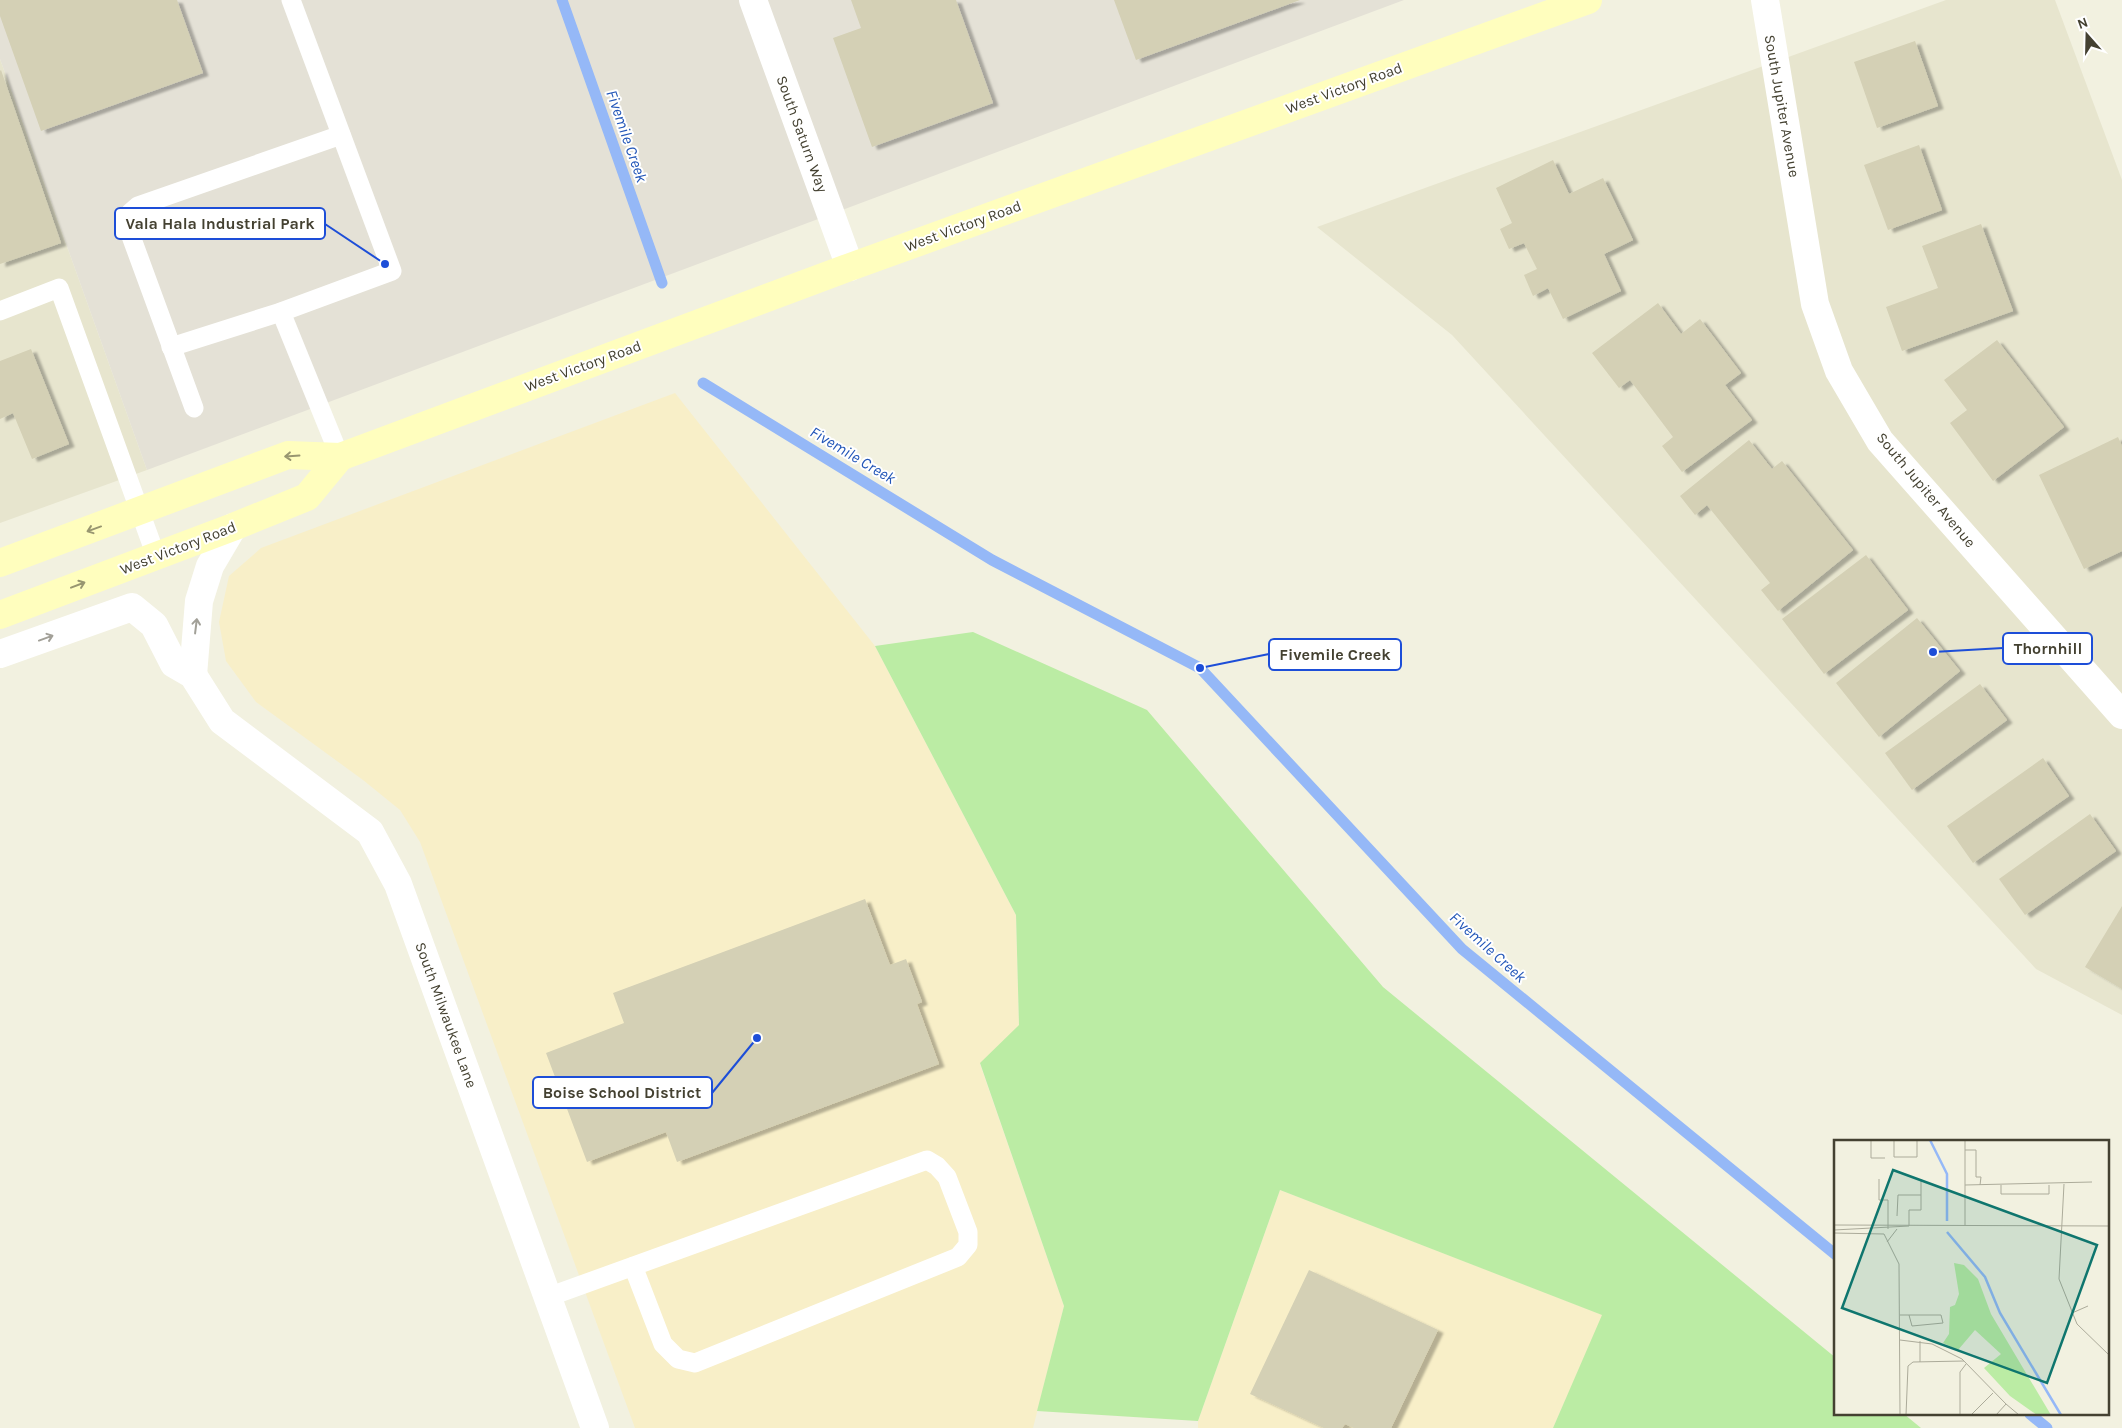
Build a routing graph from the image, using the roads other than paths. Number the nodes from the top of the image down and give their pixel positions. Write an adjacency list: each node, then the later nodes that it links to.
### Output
1 (291, 0): 5 (lane)
2 (753, 0): 6 (street, South Saturn Way)
3 (1588, 0): 6 (main road, West Victory Road)
4 (1764, 0): 19 (street, South Jupiter Avenue)
5 (341, 135): 8 (lane); 9 (lane)
6 (850, 267): 11 (main road, West Victory Road)
7 (0, 312): 12 (lane)
8 (281, 312): 9 (lane); 11 (lane)
9 (172, 347): 10 (lane)
10 (194, 408)
11 (340, 457): 12 (main road, West Victory Road, one-way to 12); 13 (main road, West Victory Road)
12 (139, 512): 14 (lane); 15 (main road, West Victory Road, one-way to 15)
13 (233, 527): 14 (main road, West Victory Road); 18 (street, one-way to 13)
14 (156, 556): 16 (main road, West Victory Road, one-way to 14)
15 (0, 564)
16 (0, 615)
17 (0, 654): 18 (street, South Milwaukee Lane, one-way to 18)
18 (192, 675): 21 (street, South Milwaukee Lane)
19 (2119, 708)
20 (633, 1266): 20 (lane); 21 (lane)
21 (548, 1296): 22 (street, South Milwaukee Lane)
22 (595, 1428)

